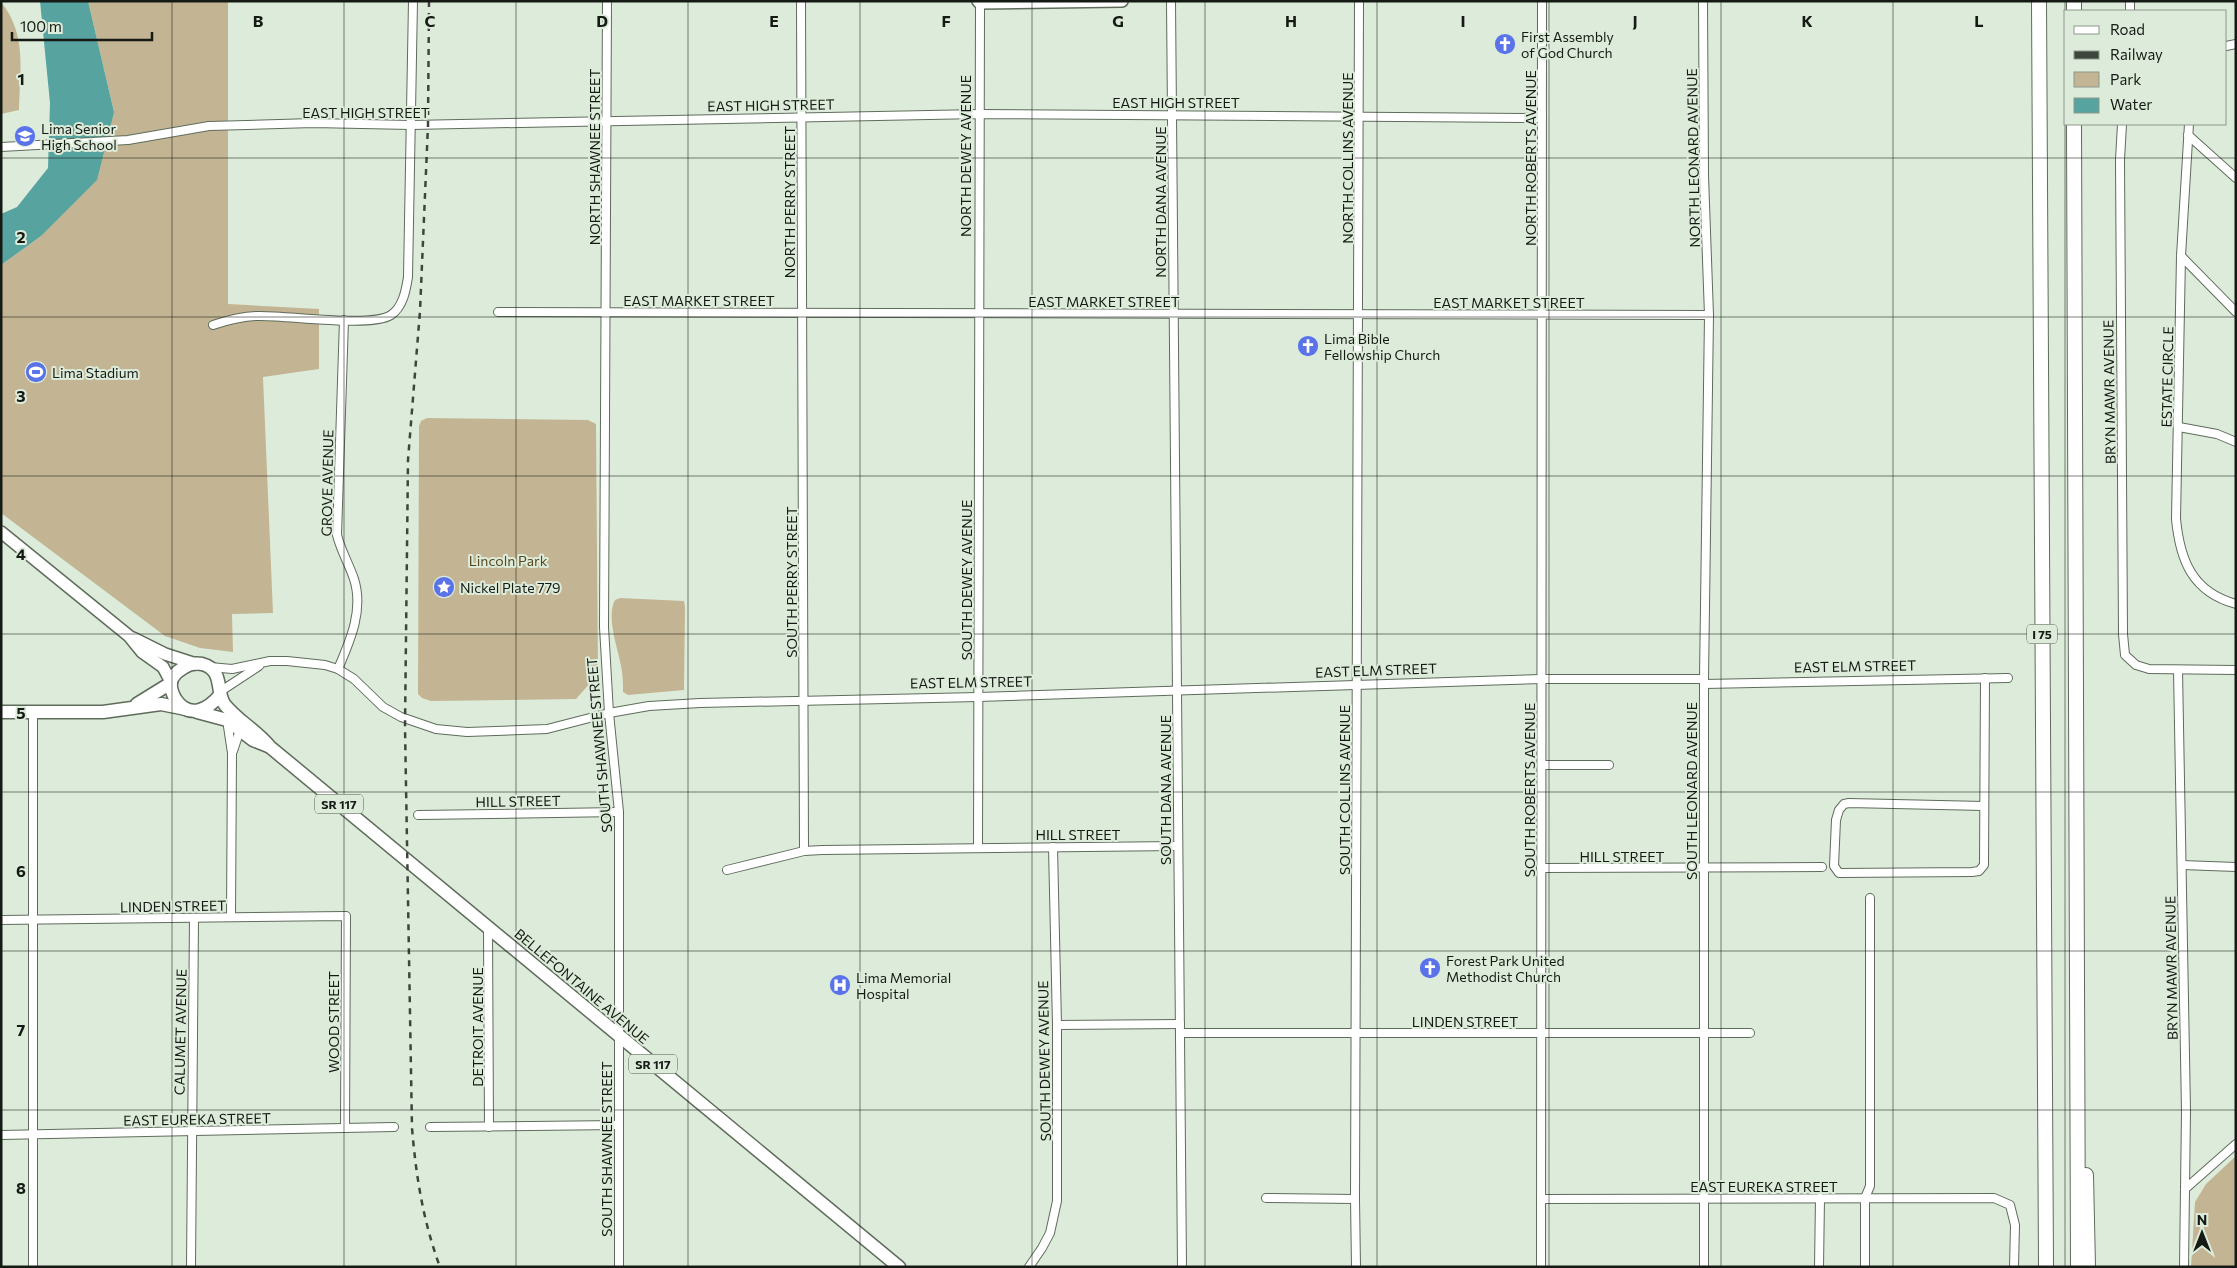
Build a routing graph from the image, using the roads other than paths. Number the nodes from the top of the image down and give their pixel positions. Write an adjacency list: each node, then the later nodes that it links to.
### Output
1 (413, 1): 17 (street)
2 (606, 1): 16 (street, NORTH SHAWNEE STREET)
3 (801, 1): 14 (street, NORTH PERRY STREET)
4 (1122, 1): 10 (street)
5 (1171, 1): 12 (street, NORTH DANA AVENUE)
6 (1359, 1): 13 (street, NORTH COLLINS AVENUE)
7 (1542, 1): 15 (street, NORTH ROBERTS AVENUE)
8 (1704, 1): 33 (street, NORTH LEONARD AVENUE)
9 (2039, 1): 105 (highway, I 75)
10 (979, 2): 11 (street, NORTH DEWEY AVENUE)
11 (980, 114): 12 (street, EAST HIGH STREET); 14 (street, EAST HIGH STREET); 29 (street, NORTH DEWEY AVENUE)
12 (1172, 114): 13 (street, EAST HIGH STREET); 30 (street, NORTH DANA AVENUE)
13 (1359, 115): 15 (street, EAST HIGH STREET); 31 (street, NORTH COLLINS AVENUE)
14 (802, 116): 16 (street, EAST HIGH STREET); 27 (street, NORTH PERRY STREET)
15 (1542, 118): 32 (street, NORTH ROBERTS AVENUE)
16 (606, 121): 17 (street, EAST HIGH STREET); 26 (street, NORTH SHAWNEE STREET)
17 (411, 125): 22 (street, EAST HIGH STREET); 34 (street)
18 (2074, 125): 71 (highway, I 75)
19 (2122, 125): 45 (street, BRYN MAWR AVENUE)
20 (2189, 125): 21 (street, ESTATE CIRCLE)
21 (2188, 135): 23 (street); 24 (street, ESTATE CIRCLE)
22 (1, 147)
23 (2236, 178)
24 (2181, 256): 28 (street); 36 (street, ESTATE CIRCLE)
25 (498, 312): 26 (street, EAST MARKET STREET)
26 (606, 312): 27 (street, EAST MARKET STREET); 61 (street, SOUTH SHAWNEE STREET)
27 (802, 312): 29 (street, EAST MARKET STREET); 56 (street, SOUTH PERRY STREET)
28 (2236, 312)
29 (979, 313): 30 (street, EAST MARKET STREET); 55 (street, SOUTH DEWEY AVENUE)
30 (1174, 313): 31 (street, EAST MARKET STREET); 53 (street, SOUTH DANA AVENUE)
31 (1359, 314): 32 (street, EAST MARKET STREET); 52 (street, SOUTH COLLINS AVENUE)
32 (1542, 314): 33 (street, EAST MARKET STREET); 49 (street, SOUTH ROBERTS AVENUE)
33 (1709, 314): 50 (street, SOUTH LEONARD AVENUE)
34 (344, 320): 35 (street); 44 (street, GROVE AVENUE)
35 (213, 325)
36 (2179, 427): 37 (street); 39 (street, ESTATE CIRCLE)
37 (2236, 442)
38 (1, 532): 40 (street)
39 (2236, 604)
40 (130, 636): 42 (street); 51 (street)
41 (262, 663): 43 (street, EAST ELM STREET); 44 (street, EAST ELM STREET); 54 (street, EAST ELM STREET)
42 (196, 664): 43 (main road); 51 (main road, SR 117)
43 (209, 667): 54 (main road, SR 117)
44 (338, 669): 61 (street, EAST ELM STREET)
45 (2178, 670): 46 (street); 76 (street, BRYN MAWR AVENUE)
46 (2236, 670)
47 (1985, 678): 48 (street, EAST ELM STREET); 50 (street, EAST ELM STREET); 68 (street)
48 (2008, 678)
49 (1542, 680): 50 (street, EAST ELM STREET); 52 (street, EAST ELM STREET); 66 (street, SOUTH ROBERTS AVENUE)
50 (1704, 681): 80 (street, SOUTH LEONARD AVENUE)
51 (171, 682): 57 (main road, SR 117); 58 (main road)
52 (1357, 686): 53 (street, EAST ELM STREET); 92 (street, SOUTH COLLINS AVENUE)
53 (1176, 690): 55 (street, EAST ELM STREET); 72 (street, SOUTH DANA AVENUE)
54 (221, 693): 58 (main road); 64 (main road, BELLEFONTAINE AVENUE / SR 117)
55 (978, 697): 56 (street, EAST ELM STREET); 73 (street, SOUTH DEWEY AVENUE)
56 (803, 701): 61 (street, EAST ELM STREET); 75 (street, SOUTH PERRY STREET)
57 (129, 708): 58 (main road, SR 117); 60 (main road, SR 117)
58 (189, 710): 62 (main road, BELLEFONTAINE AVENUE / SR 117)
59 (1, 712): 60 (main road, SR 117)
60 (33, 712): 86 (street)
61 (609, 713): 69 (street, SOUTH SHAWNEE STREET)
62 (226, 720): 63 (main road, BELLEFONTAINE AVENUE / SR 117); 65 (street)
63 (240, 730): 64 (main road, BELLEFONTAINE AVENUE / SR 117); 65 (street)
64 (270, 747): 88 (main road, BELLEFONTAINE AVENUE / SR 117)
65 (232, 753): 84 (street)
66 (1542, 765): 67 (street); 79 (street, SOUTH ROBERTS AVENUE)
67 (1609, 765)
68 (1984, 806): 68 (street)
69 (619, 812): 70 (street, HILL STREET); 96 (street, SOUTH SHAWNEE STREET)
70 (418, 815)
71 (2075, 825): 128 (highway, I 75); 129 (highway)
72 (1178, 846): 74 (street, HILL STREET); 89 (street, SOUTH DANA AVENUE)
73 (978, 847): 74 (street, HILL STREET); 75 (street, HILL STREET)
74 (1053, 847): 90 (street, SOUTH DEWEY AVENUE)
75 (804, 851): 81 (street)
76 (2182, 865): 77 (street); 107 (street, BRYN MAWR AVENUE)
77 (2236, 866)
78 (1822, 867): 80 (street, HILL STREET)
79 (1542, 868): 80 (street, HILL STREET); 93 (street, SOUTH ROBERTS AVENUE)
80 (1704, 868): 94 (street, SOUTH LEONARD AVENUE)
81 (727, 870)
82 (1870, 898): 111 (street)
83 (346, 916): 84 (street, LINDEN STREET); 101 (street, WOOD STREET)
84 (232, 917): 85 (street, LINDEN STREET)
85 (194, 918): 86 (street, LINDEN STREET); 102 (street, CALUMET AVENUE)
86 (33, 919): 87 (street, LINDEN STREET); 103 (street)
87 (1, 920)
88 (488, 928): 96 (main road, BELLEFONTAINE AVENUE / SR 117); 100 (street, DETROIT AVENUE)
89 (1180, 1024): 90 (street); 91 (street, SOUTH DANA AVENUE)
90 (1057, 1025): 118 (street, SOUTH DEWEY AVENUE)
91 (1180, 1033): 92 (street, LINDEN STREET); 119 (street, SOUTH DANA AVENUE)
92 (1356, 1033): 93 (street, LINDEN STREET); 112 (street, SOUTH COLLINS AVENUE)
93 (1541, 1033): 94 (street, LINDEN STREET); 113 (street, SOUTH ROBERTS AVENUE)
94 (1704, 1033): 95 (street, LINDEN STREET); 109 (street, SOUTH LEONARD AVENUE)
95 (1750, 1033)
96 (618, 1035): 97 (street, SOUTH SHAWNEE STREET); 117 (main road, BELLEFONTAINE AVENUE / SR 117)
97 (619, 1125): 100 (street); 116 (street, SOUTH SHAWNEE STREET)
98 (394, 1127): 101 (street, EAST EUREKA STREET)
99 (430, 1127): 100 (street)
100 (489, 1127)
101 (345, 1128): 102 (street, EAST EUREKA STREET)
102 (191, 1131): 103 (street, EAST EUREKA STREET); 115 (street, CALUMET AVENUE)
103 (33, 1134): 104 (street, EAST EUREKA STREET); 114 (street)
104 (1, 1135)
105 (2045, 1142): 126 (highway); 127 (highway, I 75)
106 (2236, 1144): 107 (street)
107 (2186, 1189): 130 (street, BRYN MAWR AVENUE)
108 (1266, 1198): 112 (street)
109 (1704, 1198): 110 (street, EAST EUREKA STREET); 113 (street, EAST EUREKA STREET); 122 (street, SOUTH LEONARD AVENUE)
110 (1820, 1198): 111 (street, EAST EUREKA STREET); 123 (street)
111 (1865, 1198): 124 (street); 125 (street, EAST EUREKA STREET)
112 (1355, 1199): 120 (street, SOUTH COLLINS AVENUE)
113 (1541, 1199): 121 (street, SOUTH ROBERTS AVENUE)
114 (33, 1267)
115 (191, 1267)
116 (619, 1267)
117 (899, 1267)
118 (1028, 1267)
119 (1182, 1267)
120 (1356, 1267)
121 (1541, 1267)
122 (1704, 1267)
123 (1819, 1267)
124 (1865, 1267)
125 (2014, 1267)
126 (2038, 1267)
127 (2046, 1267)
128 (2078, 1267)
129 (2088, 1267)
130 (2184, 1267)

